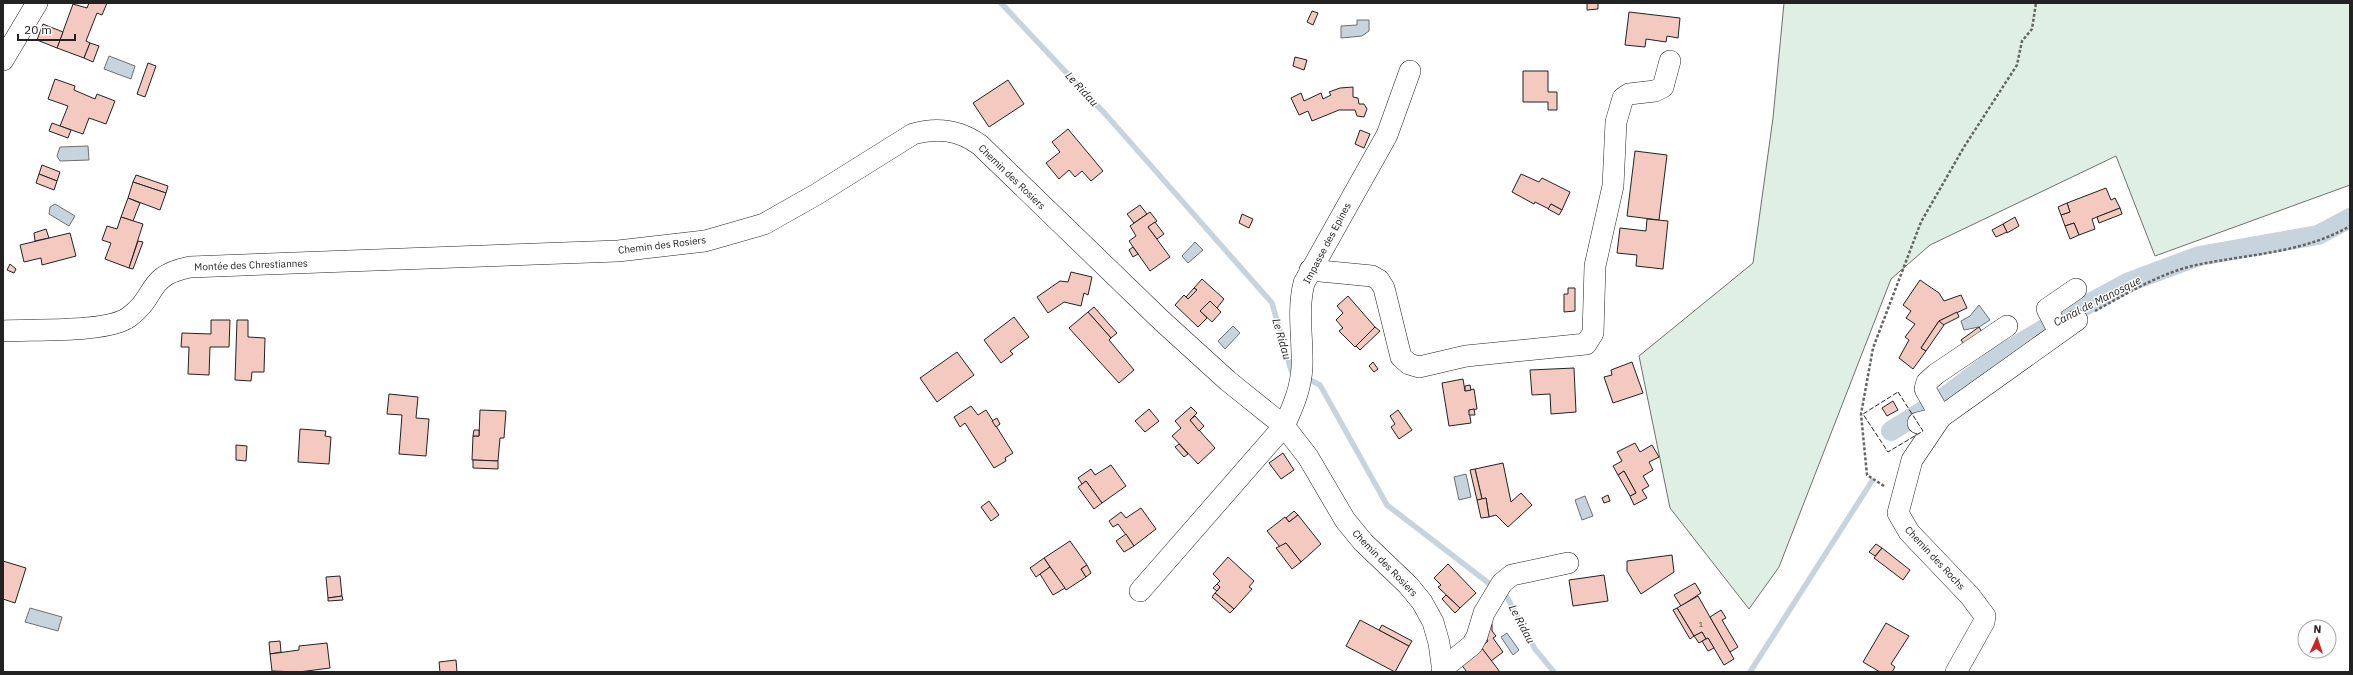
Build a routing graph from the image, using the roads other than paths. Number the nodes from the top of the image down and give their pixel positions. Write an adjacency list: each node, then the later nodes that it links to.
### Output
1 (37, 3): 2 (street)
2 (3, 60)
3 (1670, 61): 6 (street)
4 (1410, 71): 6 (street, Impasse des Epines)
5 (522, 254): 10 (street, Montée des Chrestiannes); 14 (street, Chemin des Rosiers)
6 (1310, 270): 14 (street, Impasse des Epines)
7 (2076, 289): 11 (street)
8 (2077, 320): 11 (street, Chemin des Rochs)
9 (2007, 326): 12 (street)
10 (3, 331)
11 (2059, 332): 12 (street, Chemin des Rochs)
12 (1941, 417): 13 (street); 18 (street, Chemin des Rochs)
13 (1918, 423)
14 (1284, 426): 16 (street); 17 (street, Chemin des Rosiers)
15 (1568, 563): 17 (street, Chemin des Rosiers)
16 (1140, 591)
17 (1442, 671)
18 (1956, 672)

